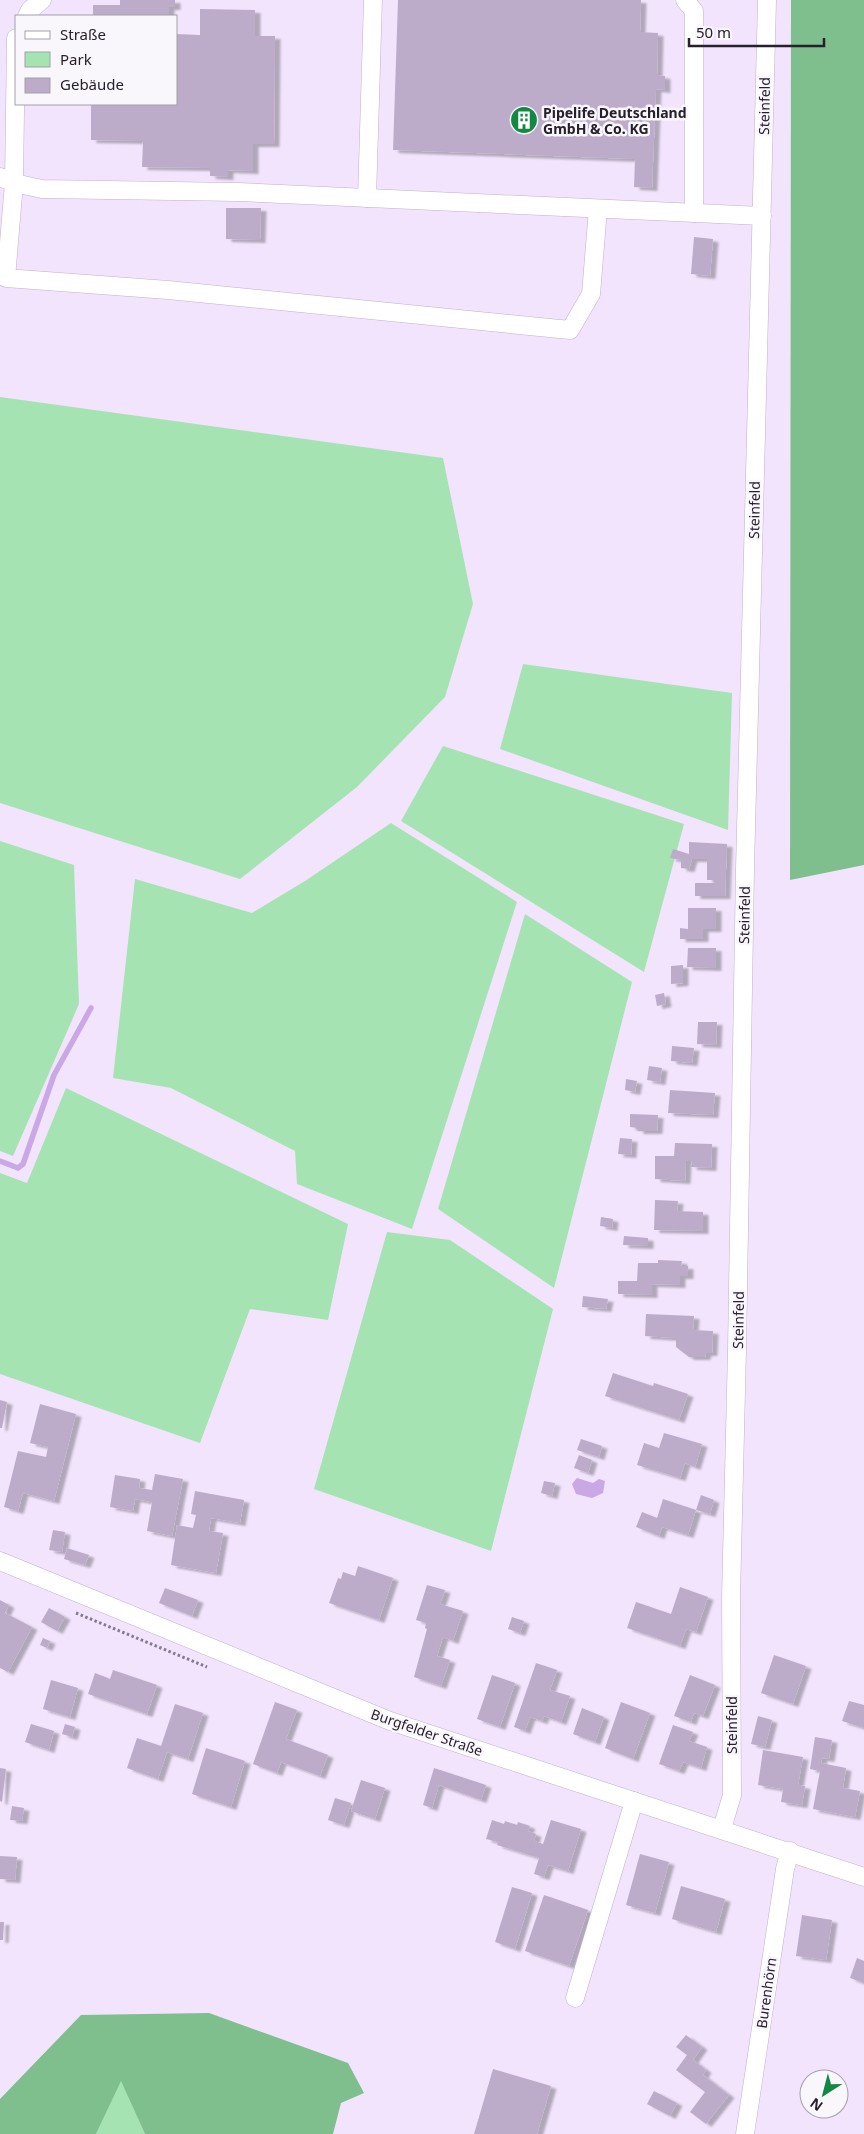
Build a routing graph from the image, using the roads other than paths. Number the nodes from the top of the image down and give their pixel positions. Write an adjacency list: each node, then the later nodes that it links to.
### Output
1 (42, 0): 5 (street)
2 (373, 0): 8 (street)
3 (685, 0): 10 (street)
4 (767, 0): 11 (street, Steinfeld)
5 (28, 15)
6 (15, 54): 7 (street)
7 (7, 180): 8 (street); 9 (street)
8 (367, 198): 9 (street)
9 (598, 209): 10 (street)
10 (694, 213): 11 (street)
11 (762, 216): 14 (street, Steinfeld)
12 (0, 1561): 13 (street, Burgfelder Straße)
13 (634, 1801): 14 (street, Burgfelder Straße); 17 (street)
14 (722, 1829): 15 (street, Burgfelder Straße)
15 (790, 1851): 16 (street, Burgfelder Straße); 18 (street, Burenhörn)
16 (864, 1877)
17 (575, 1998)
18 (745, 2134)

